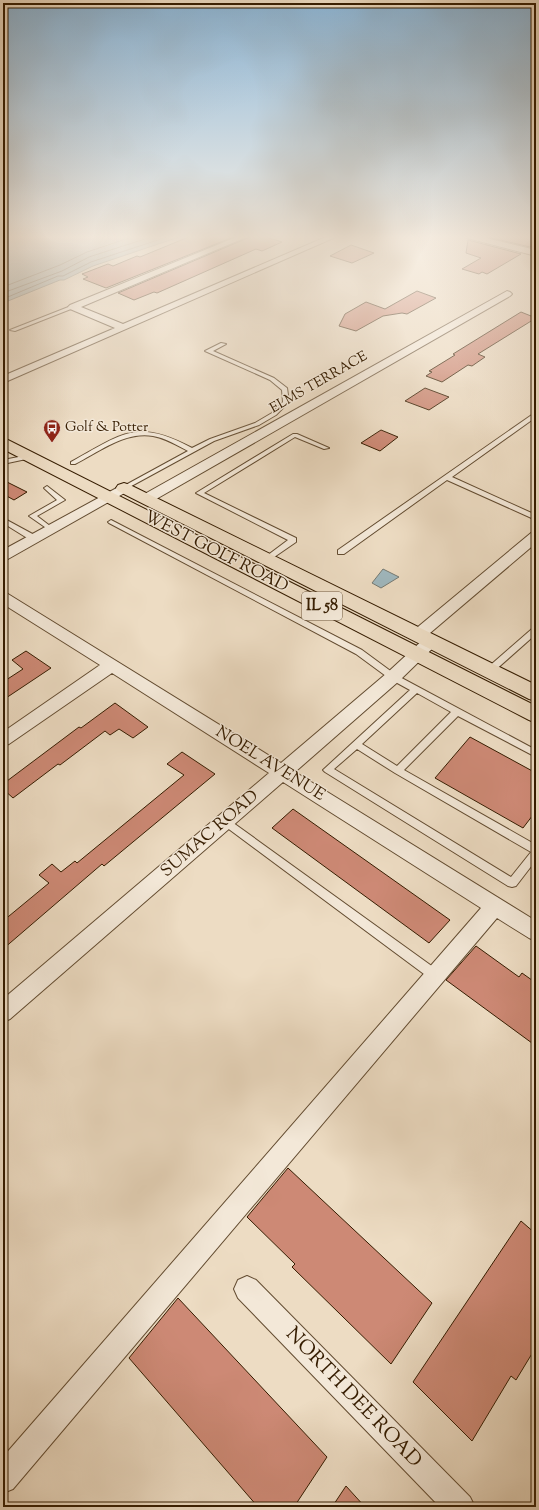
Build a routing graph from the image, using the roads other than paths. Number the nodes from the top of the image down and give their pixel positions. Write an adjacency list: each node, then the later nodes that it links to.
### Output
1 (72, 306): 6 (lane)
2 (74, 306): 5 (street)
3 (170, 306): 5 (street)
4 (485, 306): 20 (street, ELMS TERRACE)
5 (122, 327): 8 (street)
6 (13, 330)
7 (222, 344): 13 (lane)
8 (3, 380)
9 (536, 414): 17 (lane)
10 (3, 428): 16 (main road, WEST GOLF ROAD / IL 58)
11 (3, 443): 14 (main road, WEST GOLF ROAD / IL 58)
12 (326, 448): 29 (lane)
13 (191, 450): 16 (lane); 19 (lane)
14 (29, 456): 15 (lane); 19 (main road, WEST GOLF ROAD / IL 58)
15 (3, 462)
16 (73, 463): 19 (main road, WEST GOLF ROAD / IL 58)
17 (447, 477): 21 (lane); 27 (lane)
18 (47, 488): 24 (lane)
19 (116, 493): 20 (main road, WEST GOLF ROAD / IL 58); 24 (street); 33 (main road, WEST GOLF ROAD / IL 58)
20 (146, 499): 29 (main road, WEST GOLF ROAD / IL 58)
21 (536, 518)
22 (3, 520): 26 (lane)
23 (111, 522): 36 (lane)
24 (52, 530): 26 (street)
25 (536, 536): 32 (street, SUMAC ROAD)
26 (35, 539): 28 (street)
27 (341, 552)
28 (3, 556)
29 (267, 560): 32 (main road, WEST GOLF ROAD / IL 58)
30 (3, 597): 34 (street, NOEL AVENUE)
31 (536, 630): 35 (lane)
32 (424, 638): 33 (street, SUMAC ROAD); 35 (main road, WEST GOLF ROAD / IL 58)
33 (416, 655): 36 (street, SUMAC ROAD); 40 (main road, WEST GOLF ROAD / IL 58)
34 (112, 666): 41 (street); 45 (street, NOEL AVENUE)
35 (489, 671): 38 (main road, WEST GOLF ROAD / IL 58)
36 (393, 677): 37 (lane); 45 (street, SUMAC ROAD)
37 (415, 690): 39 (lane); 42 (lane)
38 (536, 694)
39 (456, 712): 43 (lane); 44 (lane)
40 (536, 715)
41 (3, 740)
42 (356, 744): 44 (lane); 48 (lane)
43 (536, 754)
44 (398, 771): 47 (lane)
45 (282, 772): 46 (street, SUMAC ROAD); 49 (street, NOEL AVENUE)
46 (225, 821): 51 (lane); 52 (street, SUMAC ROAD)
47 (536, 850)
48 (536, 854)
49 (495, 906): 50 (street, NOEL AVENUE); 51 (street)
50 (536, 932)
51 (436, 976): 54 (street)
52 (3, 1012)
53 (247, 1289): 55 (street, NORTH DEE ROAD)
54 (3, 1479)
55 (460, 1507)

